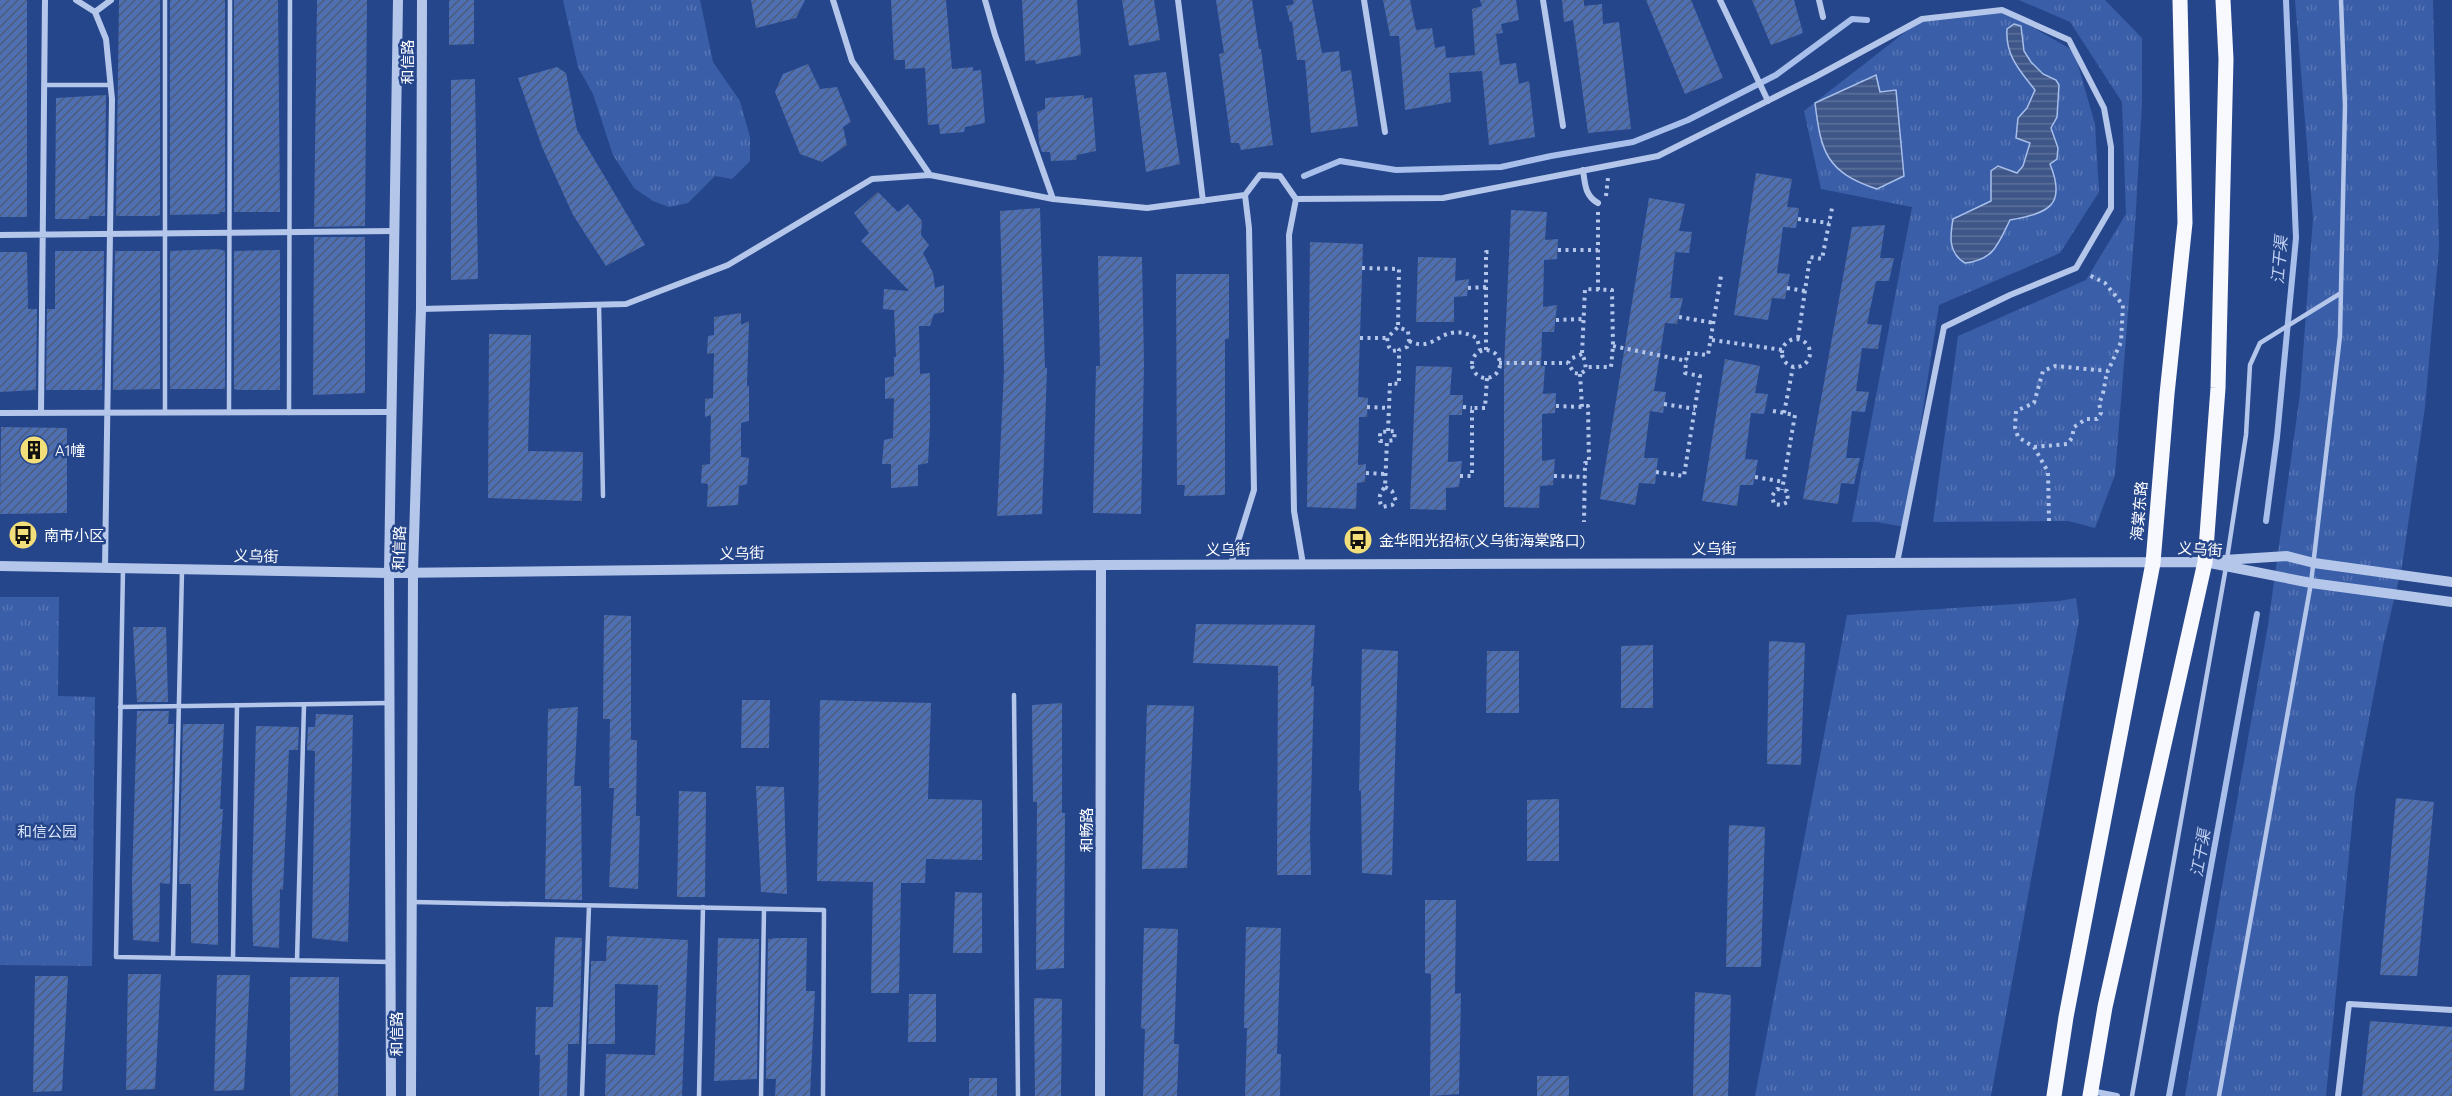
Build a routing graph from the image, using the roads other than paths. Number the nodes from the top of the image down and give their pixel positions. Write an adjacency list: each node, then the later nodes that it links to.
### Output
1 (45, 0): 21 (street)
2 (76, 0): 19 (street)
3 (110, 0): 19 (street)
4 (165, 0): 36 (lane)
5 (230, 0): 34 (lane)
6 (290, 0): 35 (lane)
7 (398, 0): 33 (street, 和信路)
8 (422, 0): 42 (street, 和信路)
9 (833, 0): 27 (street)
10 (985, 0): 29 (street)
11 (1178, 0): 31 (street)
12 (1364, 0): 25 (street)
13 (1543, 0): 24 (street)
14 (1720, 0): 23 (street)
15 (1819, 0): 20 (street)
16 (2180, 0): 55 (main road, 海棠东路)
17 (2223, 0): 51 (main road)
18 (2341, 0): 40 (lane)
19 (95, 12): 22 (street)
20 (1823, 17)
21 (45, 85): 22 (lane); 39 (street)
22 (110, 85): 37 (street)
23 (1768, 101): 26 (street); 54 (street)
24 (1563, 126)
25 (1385, 132)
26 (1583, 170): 30 (street); 32 (street)
27 (930, 175): 29 (street); 41 (street)
28 (1245, 195): 30 (street); 31 (street); 56 (street)
29 (1053, 199): 31 (street)
30 (1296, 199): 57 (street)
31 (1203, 201)
32 (1598, 203)
33 (394, 231): 35 (street); 44 (street, 和信路)
34 (230, 232): 35 (street); 36 (street); 49 (lane)
35 (290, 232): 43 (lane)
36 (165, 233): 37 (street); 48 (lane)
37 (110, 234): 39 (street); 47 (street)
38 (0, 235): 39 (street)
39 (43, 235): 46 (street)
40 (2341, 293): 52 (lane); 53 (lane)
41 (599, 304): 42 (street); 50 (lane)
42 (421, 309): 63 (street, 和信路)
43 (289, 412): 44 (street); 49 (street)
44 (390, 412): 64 (street, 和信路)
45 (0, 413): 46 (street)
46 (41, 413): 47 (street)
47 (107, 413): 48 (street); 60 (street)
48 (165, 413): 49 (street)
49 (229, 413)
50 (603, 496)
51 (2205, 562): 52 (street, 义乌街); 55 (street, 义乌街); 84 (main road)
52 (2227, 562): 53 (street); 66 (street, 义乌街); 96 (lane)
53 (2314, 562): 65 (street); 66 (lane)
54 (1898, 563): 55 (street, 义乌街); 57 (street, 义乌街)
55 (2153, 563): 83 (main road, 海棠东路)
56 (1231, 564): 57 (street, 义乌街); 58 (street, 义乌街)
57 (1303, 564)
58 (1101, 565): 63 (street, 义乌街); 92 (street, 和畅路)
59 (0, 566): 60 (street, 义乌街)
60 (105, 568): 61 (street, 义乌街)
61 (123, 569): 62 (street, 义乌街); 73 (lane)
62 (182, 570): 64 (street, 义乌街); 72 (lane)
63 (413, 572): 64 (street, 义乌街); 74 (street, 和信路)
64 (389, 573): 69 (street, 和信路)
65 (2452, 582)
66 (2311, 583): 67 (street, 义乌街); 97 (lane)
67 (2452, 603)
68 (1014, 695): 91 (lane)
69 (389, 704): 71 (lane); 81 (street, 和信路)
70 (237, 705): 71 (lane); 72 (lane); 79 (lane)
71 (304, 705): 80 (lane)
72 (179, 706): 73 (lane); 78 (lane)
73 (120, 707): 78 (lane)
74 (412, 902): 75 (lane); 86 (street, 和信路)
75 (589, 906): 76 (lane); 87 (lane)
76 (703, 907): 77 (lane); 88 (lane)
77 (764, 909): 89 (lane); 90 (lane)
78 (173, 958): 79 (lane)
79 (233, 959): 80 (lane)
80 (297, 960): 81 (lane)
81 (390, 962): 85 (street, 和信路)
82 (2452, 1010): 98 (street)
83 (2066, 1017): 93 (main road); 94 (main road)
84 (2093, 1094): 95 (street)
85 (391, 1096)
86 (411, 1096)
87 (582, 1096)
88 (699, 1096)
89 (761, 1096)
90 (823, 1096)
91 (1018, 1096)
92 (1100, 1096)
93 (2048, 1096)
94 (2054, 1096)
95 (2116, 1096)
96 (2132, 1096)
97 (2219, 1096)
98 (2338, 1096)

